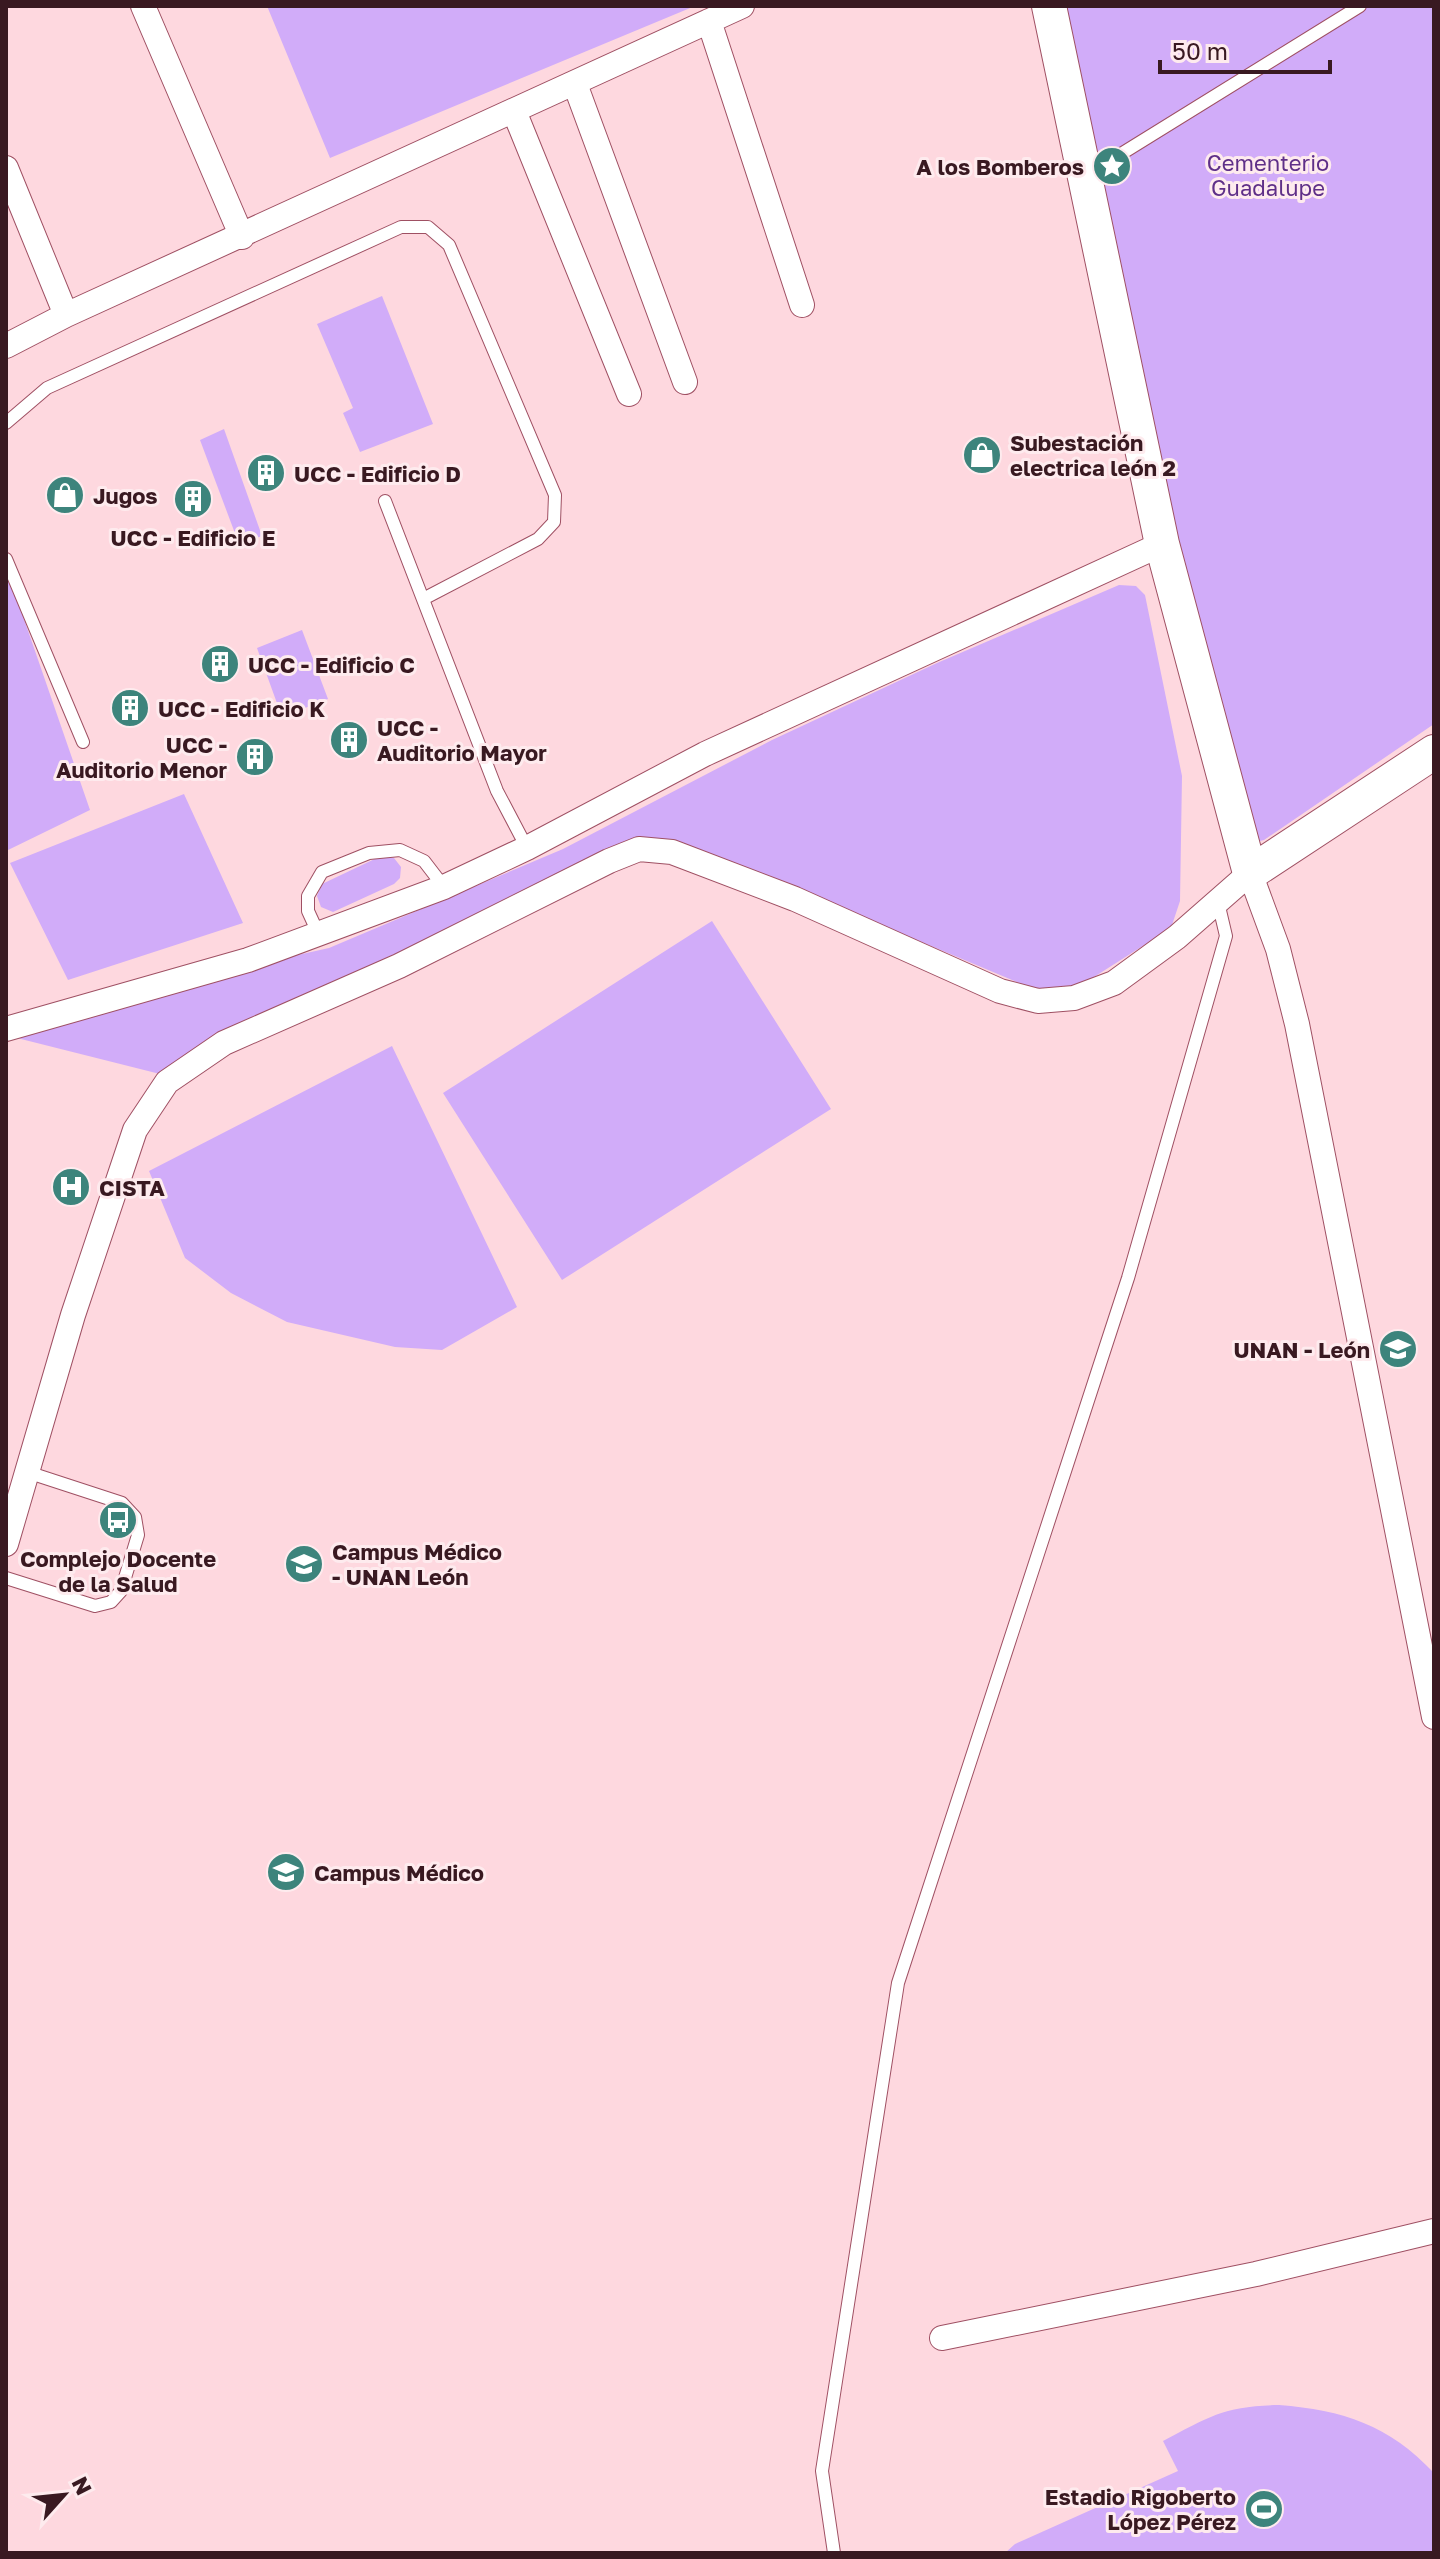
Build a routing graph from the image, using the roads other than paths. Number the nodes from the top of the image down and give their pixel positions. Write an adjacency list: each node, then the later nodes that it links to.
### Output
1 (143, 6): 10 (street)
2 (742, 6): 5 (street)
3 (1049, 6): 18 (street)
4 (1360, 6): 8 (lane)
5 (709, 21): 6 (street); 11 (street)
6 (575, 84): 7 (street); 14 (street)
7 (514, 111): 10 (street); 15 (street)
8 (1121, 154)
9 (6, 168): 12 (street)
10 (242, 237): 12 (street)
11 (802, 305)
12 (66, 315): 13 (street)
13 (6, 346)
14 (685, 382)
15 (629, 394)
16 (6, 423): 20 (lane)
17 (385, 501): 20 (lane)
18 (1162, 544): 23 (street); 24 (street)
19 (6, 559): 21 (lane)
20 (425, 598): 23 (lane)
21 (83, 742)
22 (1434, 752): 24 (street)
23 (527, 848): 25 (street)
24 (1250, 873): 26 (street); 32 (street)
25 (444, 887): 27 (street); 27 (lane)
26 (1218, 902): 29 (street); 35 (lane)
27 (319, 935): 28 (street)
28 (6, 1029)
29 (27, 1472): 30 (street); 31 (lane)
30 (6, 1544)
31 (6, 1578)
32 (1434, 1717)
33 (1434, 2231): 34 (street)
34 (942, 2338)
35 (834, 2553)

